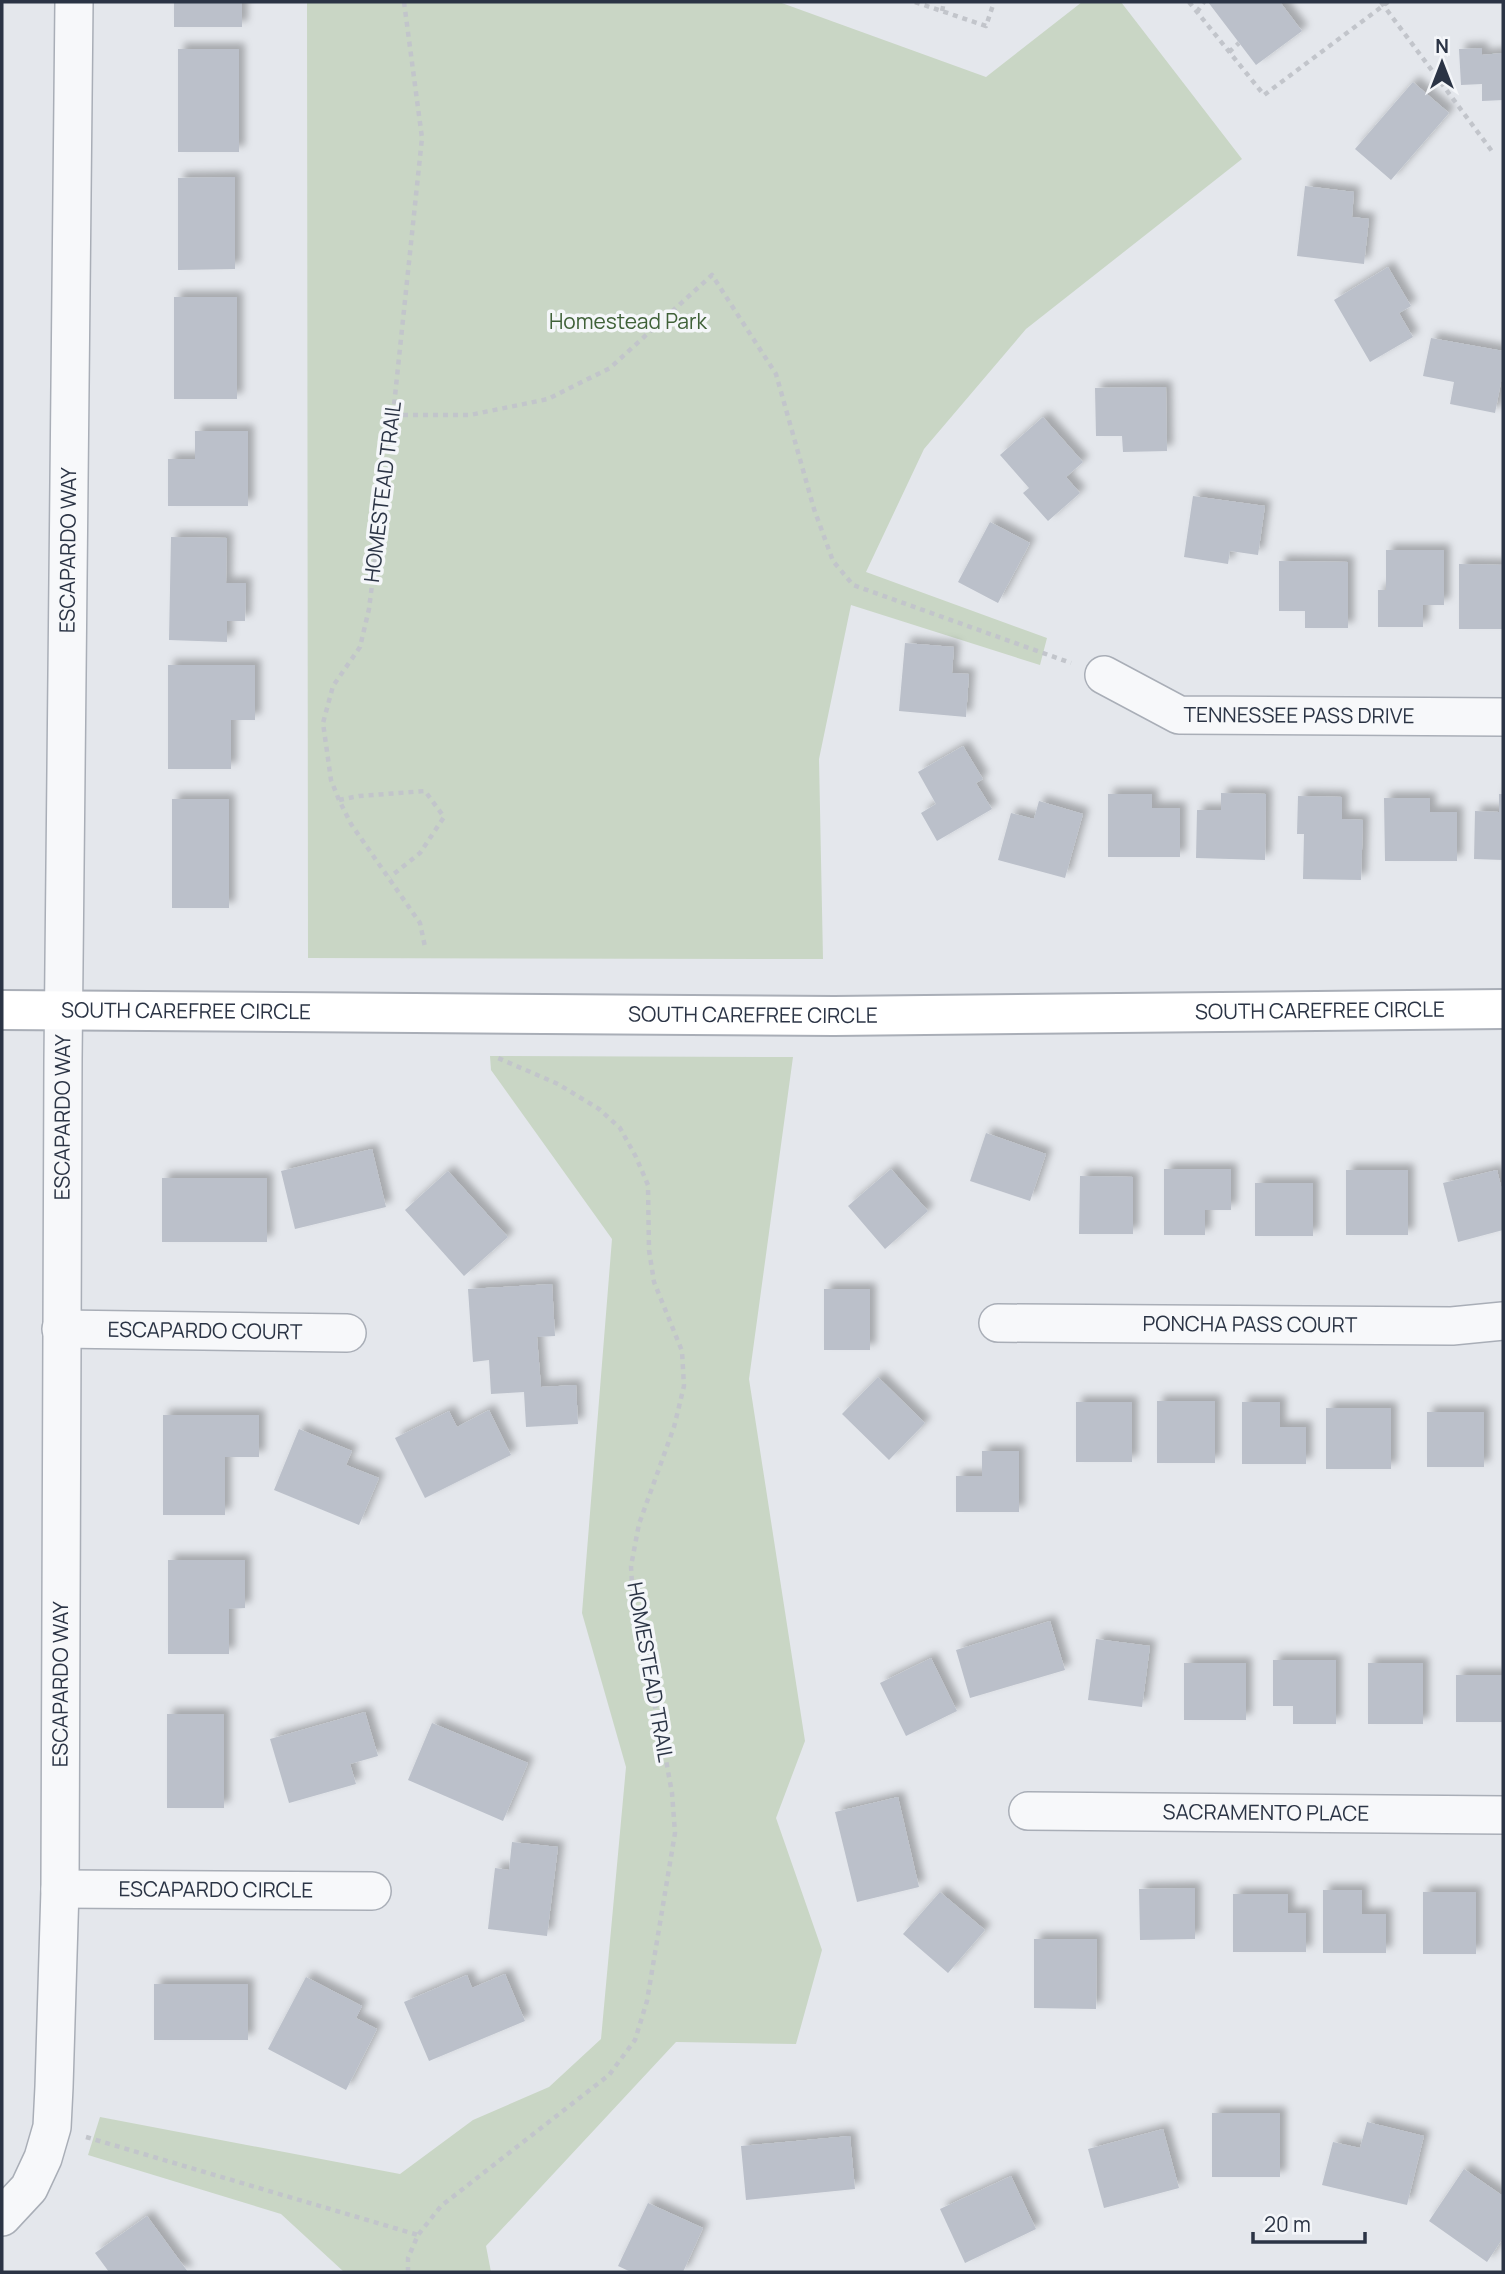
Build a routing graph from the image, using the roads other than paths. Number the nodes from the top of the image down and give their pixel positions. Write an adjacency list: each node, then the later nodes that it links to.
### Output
1 (74, 2): 6 (street, ESCAPARDO WAY)
2 (1104, 675): 3 (street, TENNESSEE PASS DRIVE)
3 (1503, 717)
4 (1503, 1009): 6 (main road, SOUTH CAREFREE CIRCLE)
5 (2, 1010): 6 (main road, SOUTH CAREFREE CIRCLE)
6 (64, 1010): 9 (street, ESCAPARDO WAY)
7 (1503, 1321): 8 (street, PONCHA PASS COURT)
8 (998, 1323)
9 (61, 1329): 10 (street, ESCAPARDO COURT); 13 (street, ESCAPARDO WAY)
10 (347, 1333)
11 (1028, 1811): 12 (street, SACRAMENTO PLACE)
12 (1503, 1815)
13 (60, 1889): 14 (street, ESCAPARDO CIRCLE); 15 (street, ESCAPARDO WAY)
14 (372, 1891)
15 (2, 2217)

